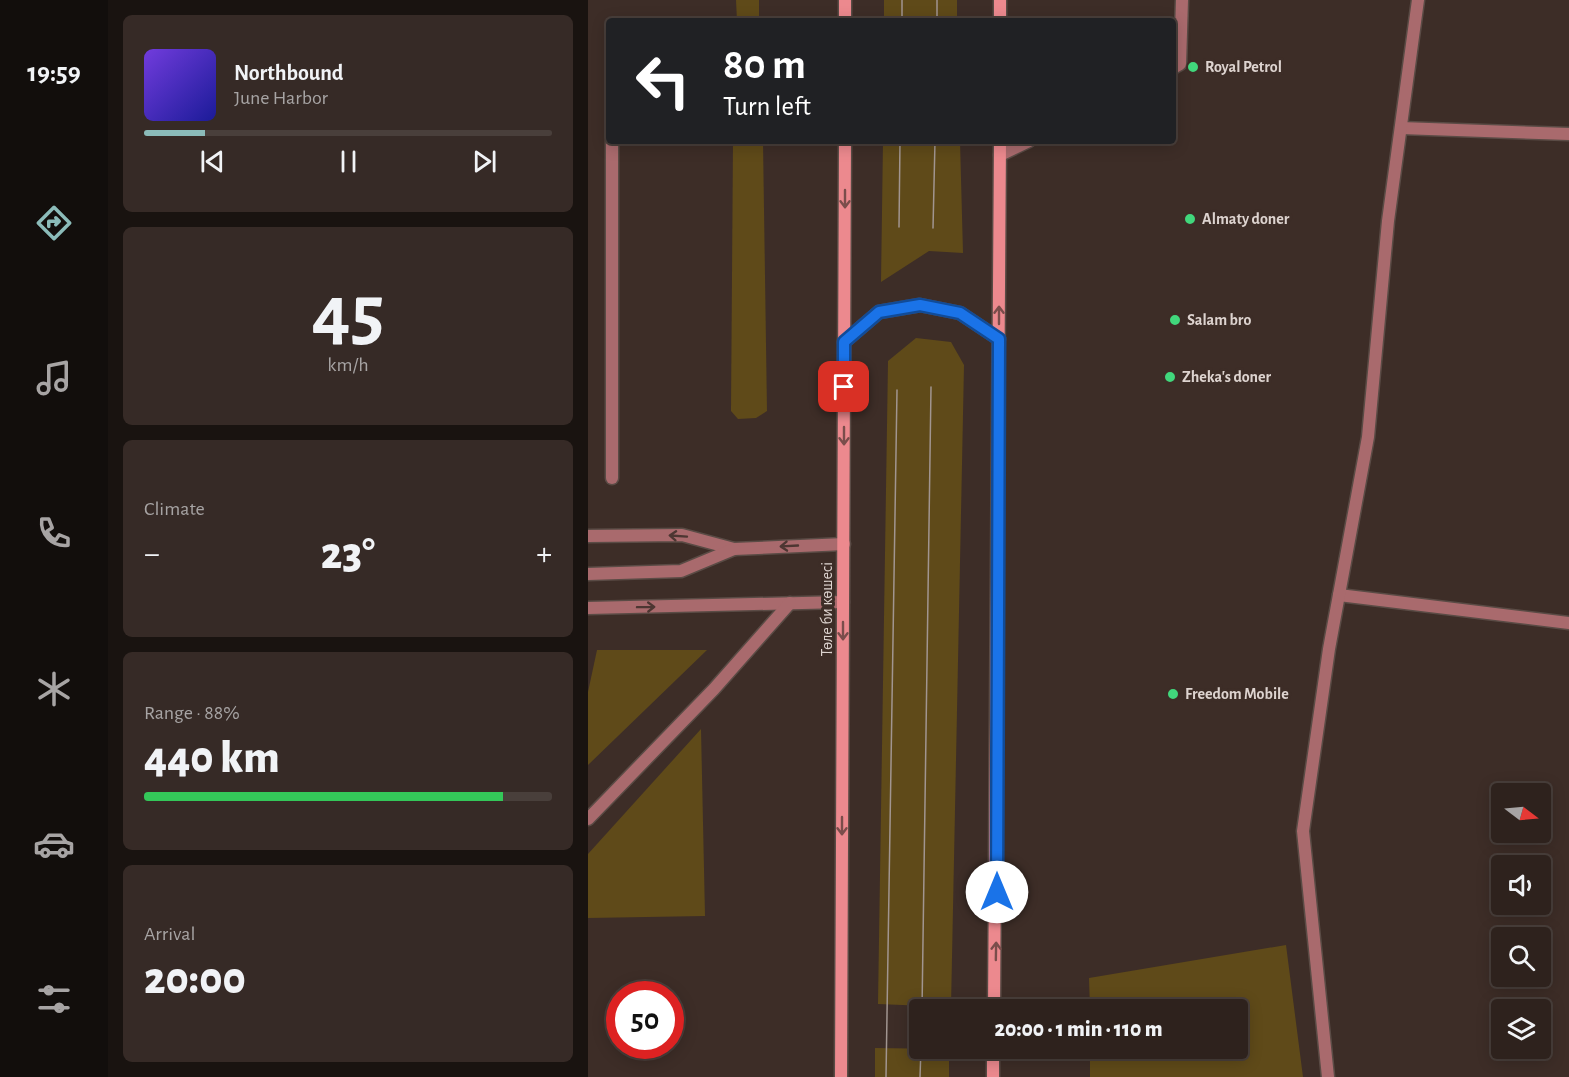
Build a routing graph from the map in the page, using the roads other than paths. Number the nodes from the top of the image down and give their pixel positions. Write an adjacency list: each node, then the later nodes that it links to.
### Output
1 (845, 0): 5 (main road)
2 (999, 0): 6 (main road)
3 (1182, 0): 7 (lane)
4 (1418, 0): 8 (lane)
5 (845, 18)
6 (1000, 18)
7 (1176, 66)
8 (1401, 128): 9 (lane); 22 (lane)
9 (1569, 134)
10 (612, 144): 17 (lane)
11 (845, 144): 16 (main road, Төле би көшесі, one-way to 16)
12 (1000, 144): 14 (main road)
13 (1023, 144): 14 (lane)
14 (1000, 155): 15 (main road, one-way to 14)
15 (999, 339): 16 (main road); 28 (main road, one-way to 15)
16 (844, 342): 19 (main road, Төле би көшесі, one-way to 19)
17 (612, 478)
18 (588, 536): 20 (lane, one-way to 18)
19 (844, 544): 20 (lane, one-way to 20); 23 (main road, Төле би көшесі)
20 (734, 549): 21 (lane)
21 (588, 574)
22 (1339, 596): 26 (lane); 32 (lane)
23 (843, 602): 24 (lane); 30 (main road, Төле би көшесі, one-way to 30)
24 (790, 603): 25 (lane, one-way to 24); 27 (lane)
25 (588, 608)
26 (1569, 623)
27 (588, 819)
28 (994, 999)
29 (993, 1059): 31 (main road)
30 (841, 1077)
31 (993, 1077)
32 (1328, 1077)

